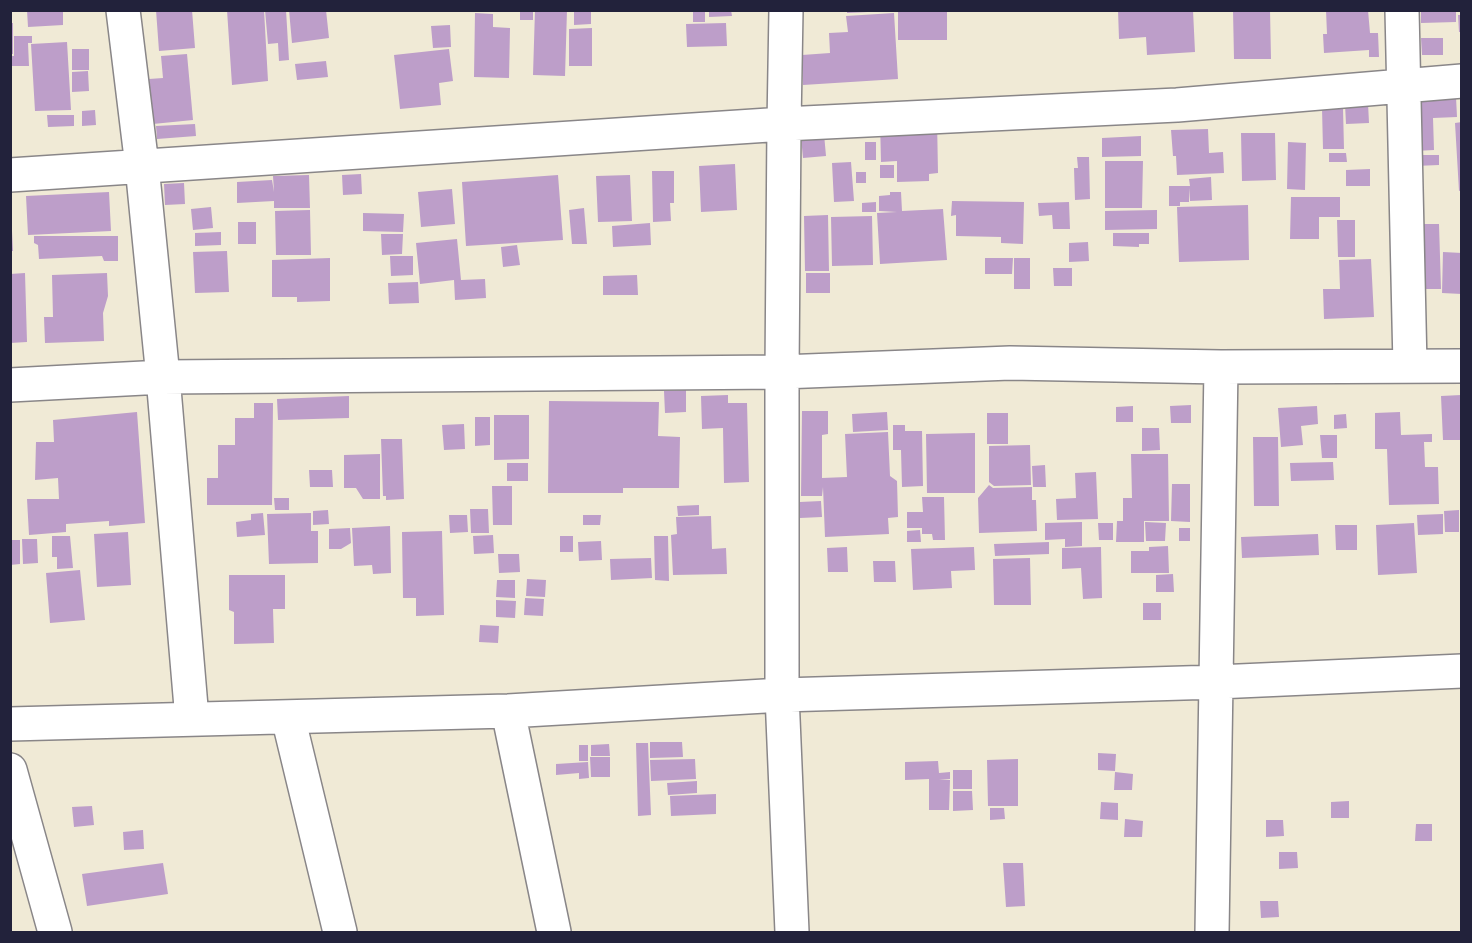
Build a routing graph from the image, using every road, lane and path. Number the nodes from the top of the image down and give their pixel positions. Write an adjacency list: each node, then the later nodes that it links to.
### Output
1 (123, 10): 7 (street)
2 (786, 10): 6 (street)
3 (1401, 10): 5 (street)
4 (1461, 81): 5 (street)
5 (1404, 85): 6 (street); 9 (street)
6 (784, 123): 7 (street); 12 (street)
7 (142, 166): 8 (street); 13 (street)
8 (10, 175)
9 (1410, 366): 10 (street); 11 (street)
10 (1461, 366)
11 (1221, 368): 12 (street); 16 (street)
12 (782, 372): 13 (street); 17 (street)
13 (163, 377): 14 (street); 20 (street)
14 (10, 385)
15 (1461, 671): 16 (street)
16 (1217, 682): 17 (street); 27 (street)
17 (782, 695): 18 (street); 26 (street)
18 (508, 711): 19 (street); 25 (street)
19 (288, 717): 20 (street); 24 (street)
20 (192, 719): 21 (street)
21 (10, 724)
22 (10, 770): 23 (street)
23 (55, 933)
24 (340, 933)
25 (554, 933)
26 (792, 933)
27 (1212, 933)

